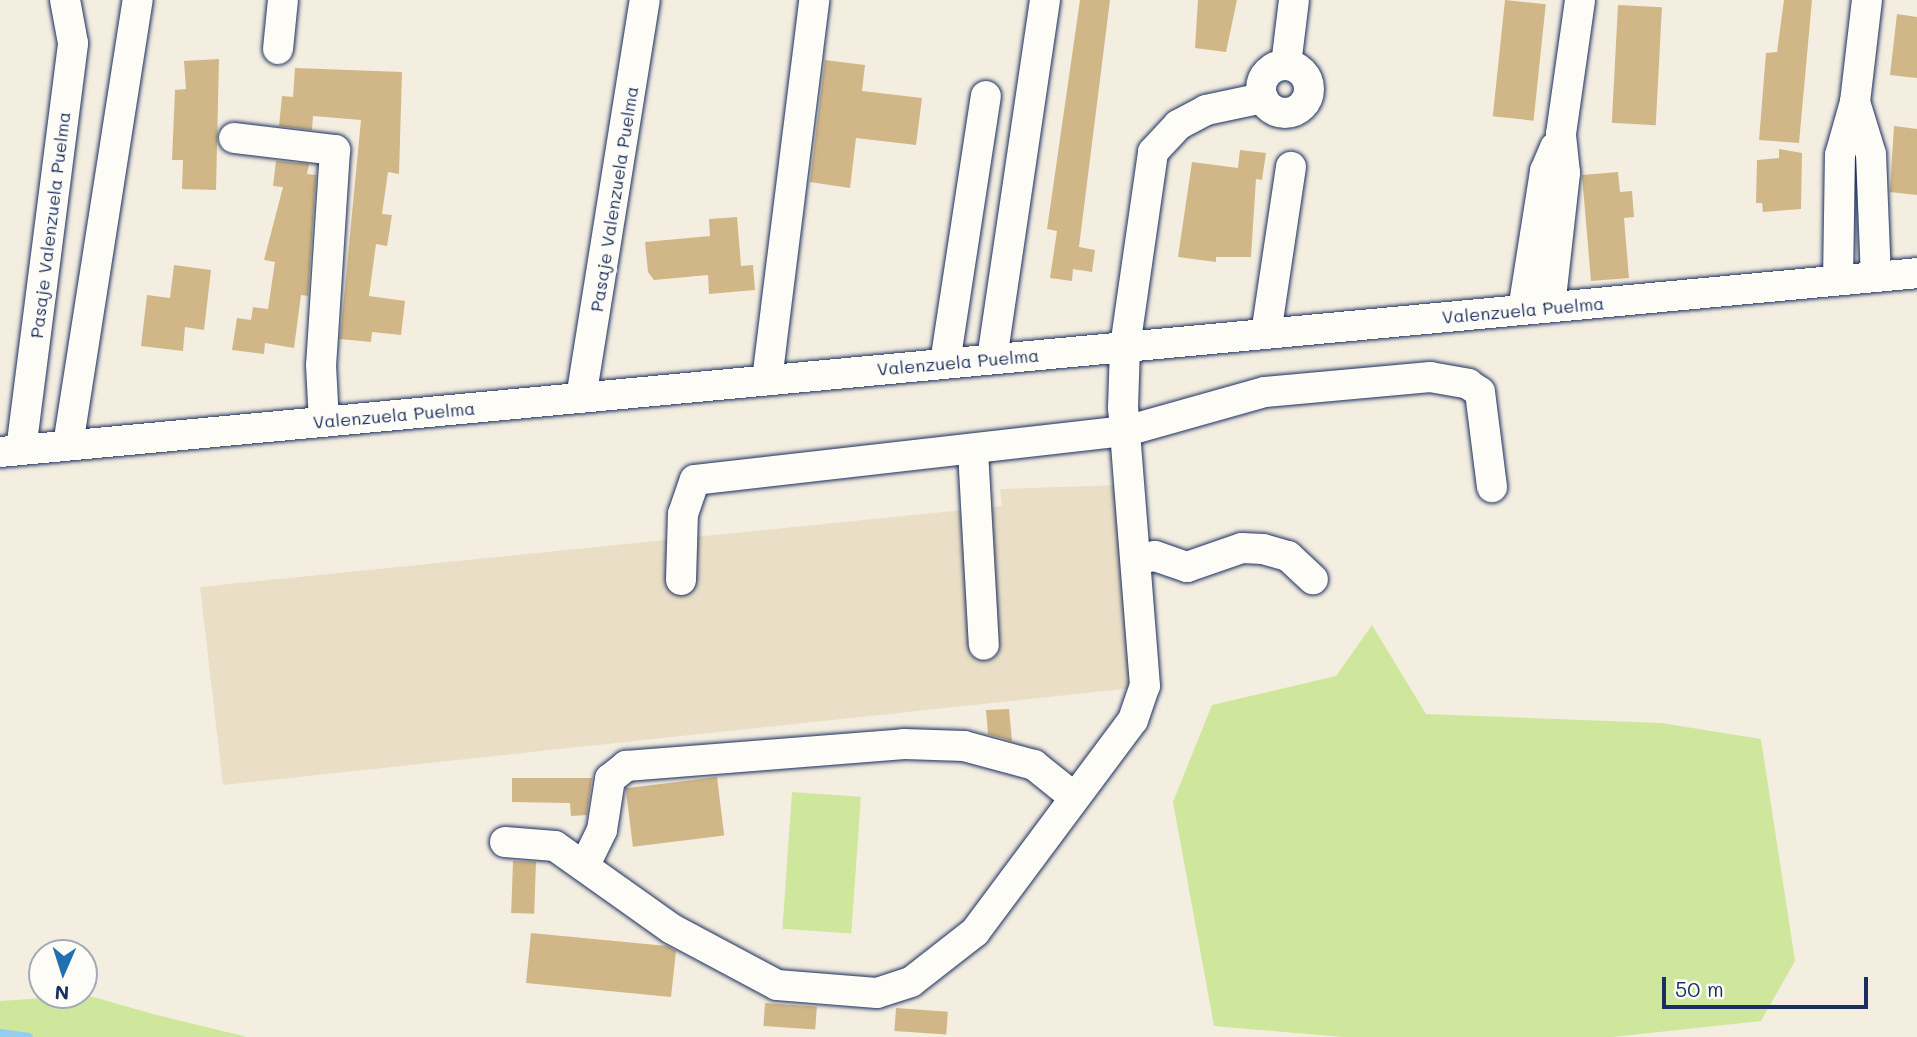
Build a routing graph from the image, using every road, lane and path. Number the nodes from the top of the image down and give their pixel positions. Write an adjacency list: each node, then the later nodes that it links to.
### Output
1 (65, 0): 30 (street, Pasaje Valenzuela Puelma)
2 (138, 0): 29 (street)
3 (283, 0): 10 (street)
4 (645, 0): 26 (street, Pasaje Valenzuela Puelma)
5 (814, 0): 25 (street)
6 (1045, 0): 23 (street)
7 (1294, 0): 11 (street)
8 (1580, 0): 20 (street)
9 (1867, 0): 14 (street)
10 (278, 50)
11 (1286, 65): 13 (street); 13 (street)
12 (986, 96): 24 (street)
13 (1263, 98): 22 (street)
14 (1855, 102): 18 (street); 19 (street)
15 (234, 138): 27 (street)
16 (1291, 167): 21 (street)
17 (1917, 273): 18 (street, Valenzuela Puelma)
18 (1875, 277): 19 (street, Valenzuela Puelma)
19 (1838, 280): 20 (street, Valenzuela Puelma)
20 (1536, 308): 21 (street, Valenzuela Puelma)
21 (1266, 334): 22 (street, Valenzuela Puelma)
22 (1125, 347): 23 (street, Valenzuela Puelma); 28 (street)
23 (992, 359): 24 (street, Valenzuela Puelma)
24 (945, 363): 25 (street, Valenzuela Puelma)
25 (766, 380): 26 (street, Valenzuela Puelma)
26 (581, 398): 27 (street, Valenzuela Puelma)
27 (324, 422): 29 (street, Valenzuela Puelma)
28 (1126, 431): 31 (street); 32 (street); 33 (street)
29 (68, 445): 30 (street, Valenzuela Puelma)
30 (10, 451)
31 (973, 451): 35 (street); 36 (street)
32 (1492, 487)
33 (1138, 559): 34 (street); 37 (street)
34 (1313, 579)
35 (681, 580)
36 (984, 645)
37 (1074, 797): 39 (street); 39 (street)
38 (505, 842): 39 (street)
39 (585, 865)

